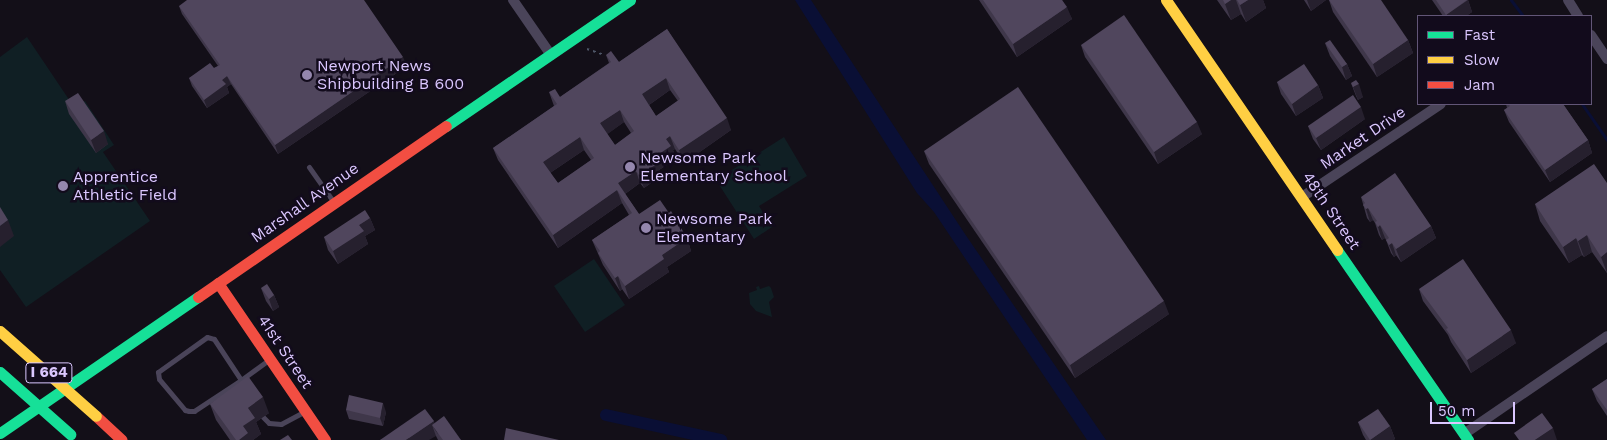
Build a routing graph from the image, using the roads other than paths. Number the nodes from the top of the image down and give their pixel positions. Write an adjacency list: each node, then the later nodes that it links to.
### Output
1 (513, 0): 7 (street)
2 (630, 0): 7 (main road, Marshall Avenue)
3 (1166, 0): 11 (main road, 48th Street)
4 (1568, 0): 5 (street)
5 (1577, 15)
6 (1592, 36): 8 (street)
7 (551, 55): 12 (main road, Marshall Avenue)
8 (1607, 59)
9 (1440, 105): 11 (street, Market Drive)
10 (309, 167): 12 (lane)
11 (1302, 197): 24 (main road, 48th Street)
12 (334, 202): 13 (main road, Marshall Avenue)
13 (218, 283): 16 (main road, 41st Street); 22 (main road, Marshall Avenue)
14 (0, 332): 25 (main road, I 664, bridge)
15 (1607, 336): 24 (street)
16 (270, 359): 18 (lane); 20 (main road, 41st Street)
17 (0, 372): 23 (main road, I 664, bridge)
18 (241, 380): 18 (lane); 19 (lane)
19 (245, 388)
20 (305, 411): 21 (lane); 26 (main road, 41st Street)
21 (263, 417)
22 (0, 433)
23 (73, 437)
24 (1466, 437)
25 (122, 440)
26 (325, 440)

